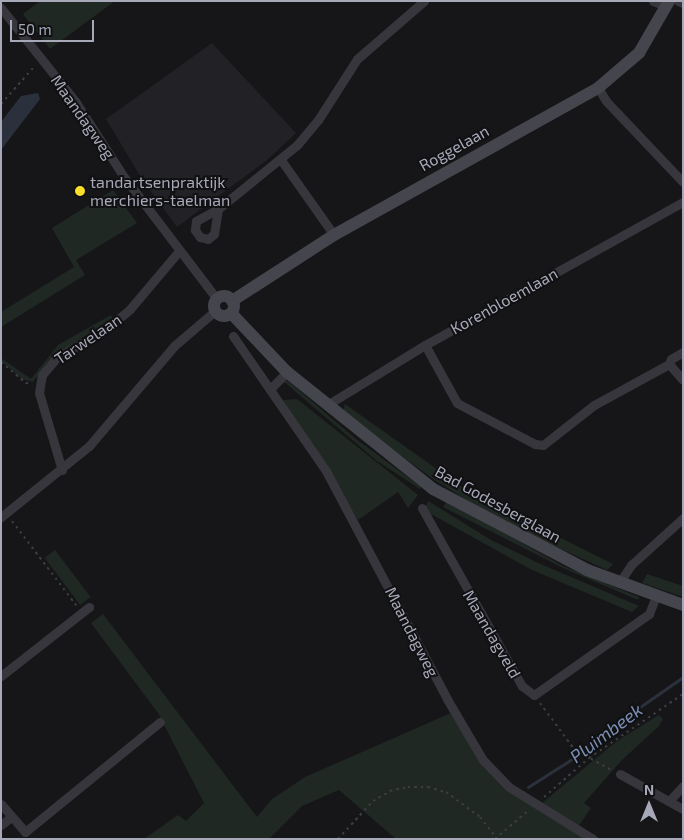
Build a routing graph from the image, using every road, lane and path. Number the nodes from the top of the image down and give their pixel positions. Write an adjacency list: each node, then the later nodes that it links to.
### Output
1 (424, 1): 10 (street)
2 (653, 1): 5 (street)
3 (678, 1): 4 (street)
4 (683, 2)
5 (667, 4): 8 (street, Roggelaan)
6 (1, 8): 7 (street, Maandagweg)
7 (41, 60): 9 (path); 15 (street, Maandagweg)
8 (598, 88): 11 (street); 14 (street, Roggelaan)
9 (1, 104)
10 (281, 160): 13 (street); 14 (street)
11 (683, 182)
12 (683, 202): 19 (street, Korenbloemlaan)
13 (218, 208)
14 (334, 235): 17 (street, Roggelaan)
15 (178, 251): 16 (street, Maandagweg); 25 (street, Tarwelaan)
16 (216, 305): 17 (street); 28 (street)
17 (231, 307): 23 (street, Bad Godesberglaan)
18 (233, 336): 26 (street, Maandagweg)
19 (425, 345): 22 (street); 27 (street, Korenbloemlaan)
20 (683, 352): 22 (street)
21 (1, 362): 25 (path)
22 (669, 364): 24 (street)
23 (287, 372): 26 (street); 27 (street, Bad Godesberglaan)
24 (683, 380)
25 (39, 384): 28 (street)
26 (271, 388): 45 (street, Maandagweg)
27 (327, 405): 32 (street, Bad Godesberglaan)
28 (62, 470): 30 (street)
29 (422, 508): 38 (street, Maandagveld)
30 (4, 515): 35 (path)
31 (683, 518): 32 (street)
32 (619, 584): 33 (street, Bad Godesberglaan)
33 (656, 596): 34 (street, Bad Godesberglaan); 38 (street, Maandagveld)
34 (683, 604)
35 (85, 610): 36 (street)
36 (1, 676)
37 (683, 694): 40 (path)
38 (534, 695): 40 (path)
39 (160, 722): 47 (street)
40 (588, 757): 41 (path); 45 (path)
41 (620, 774): 43 (street)
42 (683, 786): 43 (street)
43 (669, 801): 46 (street)
44 (1, 804): 47 (street)
45 (536, 804): 49 (path); 51 (street, Maandagweg)
46 (683, 809)
47 (11, 817): 48 (street)
48 (1, 825)
49 (495, 838): 50 (path)
50 (338, 839)
51 (593, 839)

